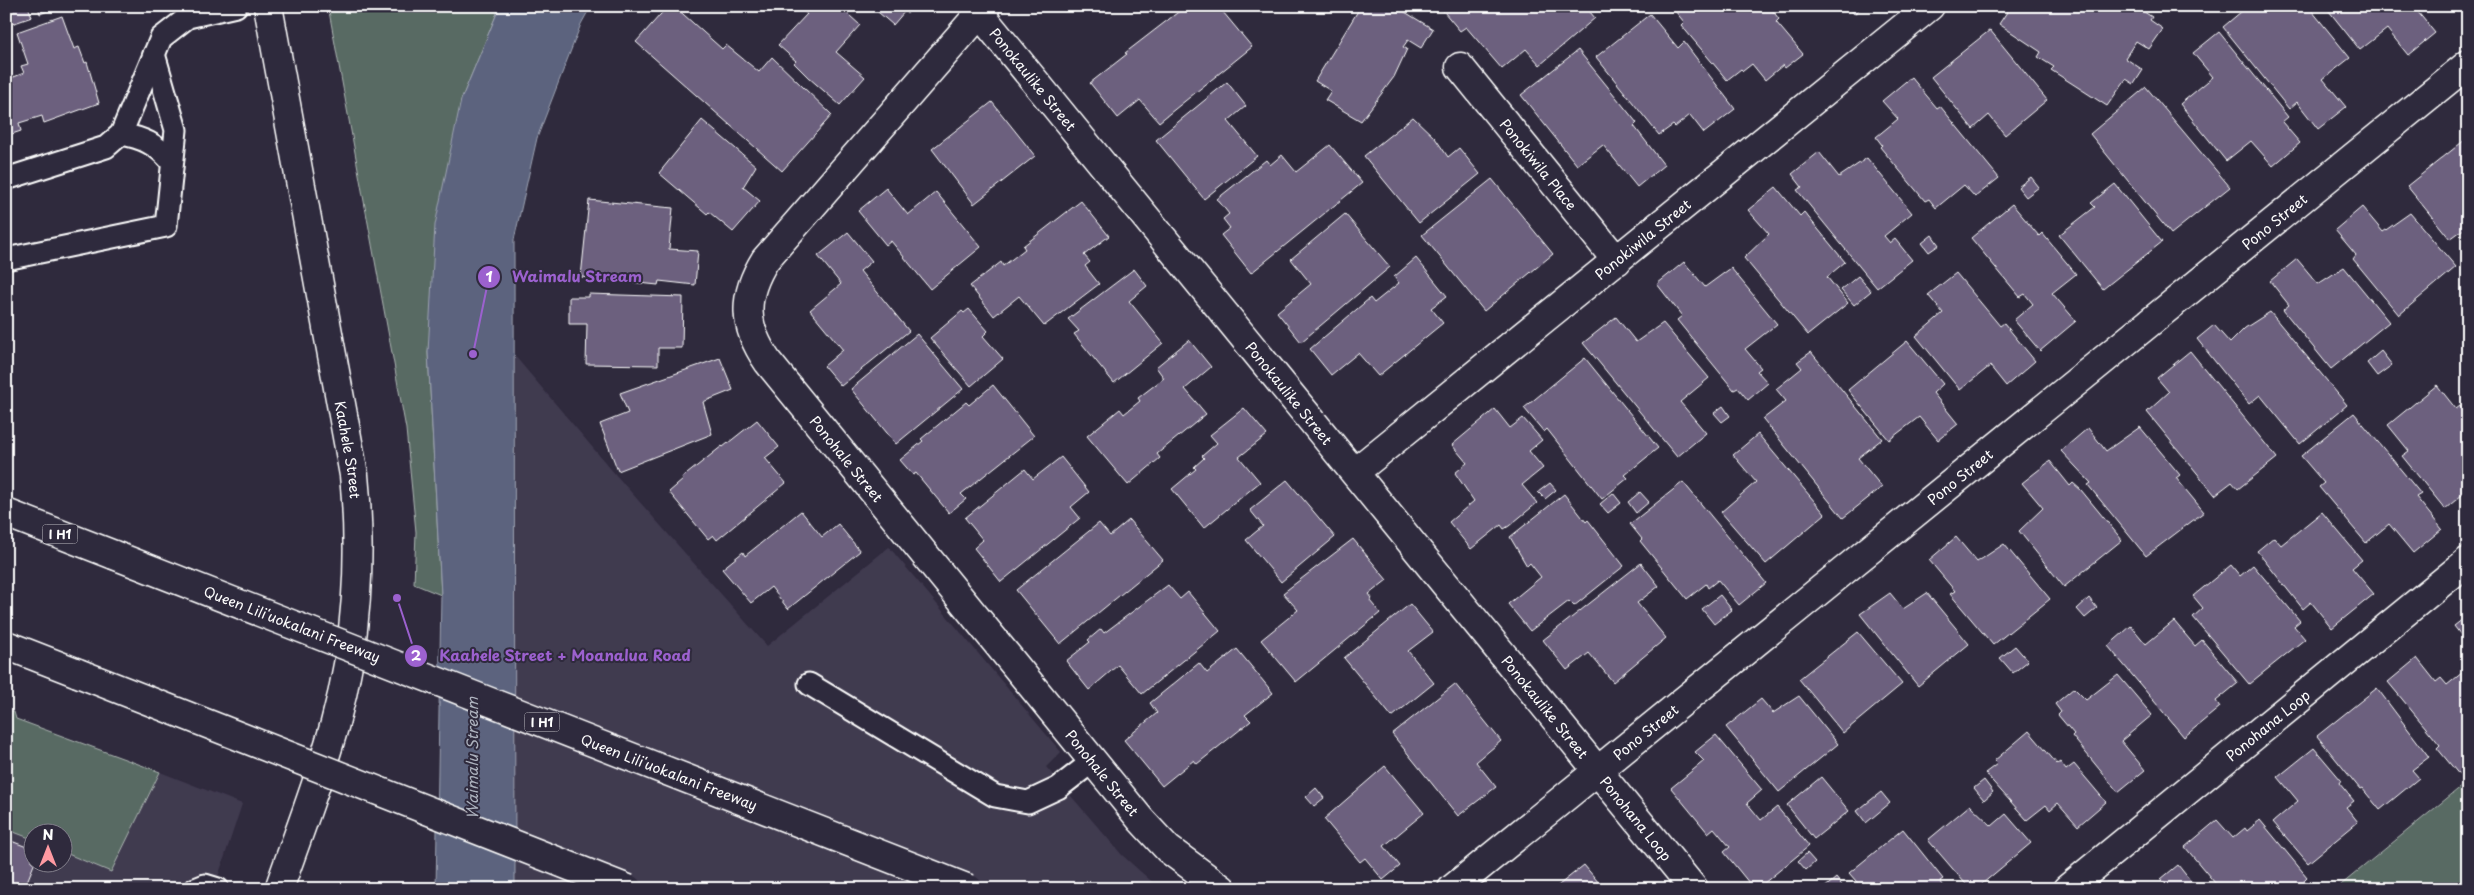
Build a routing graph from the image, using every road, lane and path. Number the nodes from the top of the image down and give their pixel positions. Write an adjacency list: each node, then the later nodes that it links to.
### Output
1 (236, 6): 5 (lane)
2 (268, 6): 20 (main road, Kaahele Street)
3 (1930, 6): 12 (main road, Ponokiwila Street)
4 (983, 10): 13 (main road, Ponokaulike Street); 18 (main road, Ponohale Street)
5 (154, 54): 8 (lane); 9 (lane)
6 (2468, 64): 19 (main road, Pono Street)
7 (1460, 66): 12 (main road, Ponokiwila Place)
8 (121, 134): 9 (lane); 10 (lane)
9 (171, 161): 11 (lane)
10 (6, 178)
11 (6, 259)
12 (1617, 261): 13 (main road, Ponokiwila Street)
13 (1354, 472): 19 (main road, Ponokaulike Street)
14 (6, 513): 24 (main road, Queen Liliʻuokalani Freeway / I H1, bridge)
15 (2468, 561): 28 (main road, Ponohana Loop)
16 (6, 645): 23 (main road, bridge)
17 (809, 684): 18 (lane)
18 (1093, 761): 25 (main road, Ponohale Street)
19 (1598, 770): 26 (main road, Pono Street); 27 (main road, Ponohana Loop)
20 (282, 886)
21 (195, 889): 22 (lane)
22 (218, 889)
23 (628, 889)
24 (969, 889)
25 (1222, 889)
26 (1452, 889)
27 (1694, 889)
28 (2067, 889)

